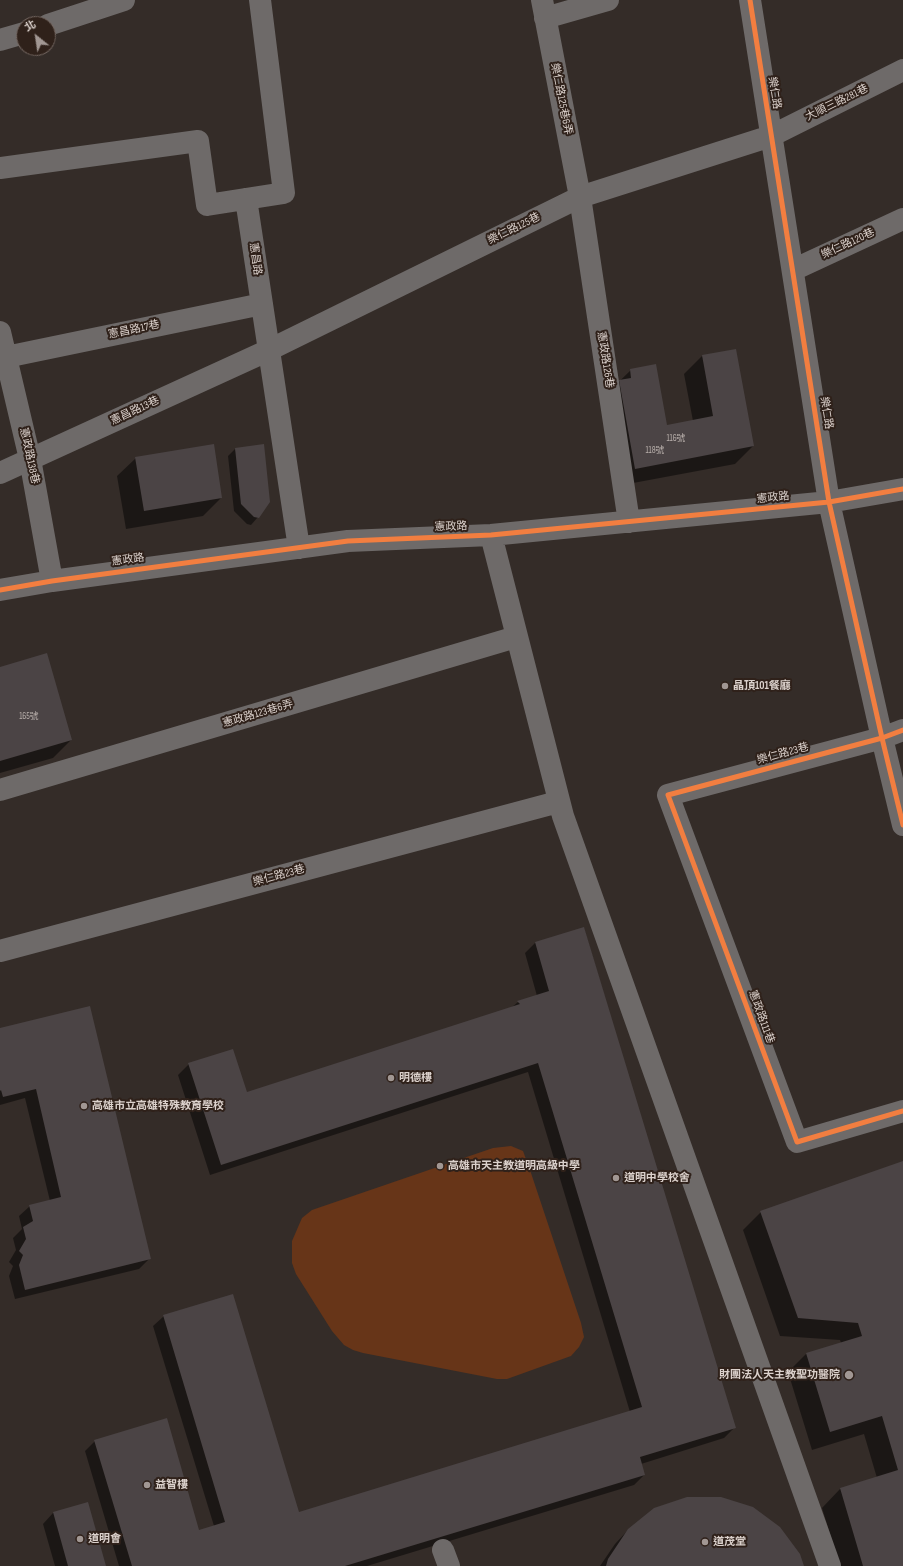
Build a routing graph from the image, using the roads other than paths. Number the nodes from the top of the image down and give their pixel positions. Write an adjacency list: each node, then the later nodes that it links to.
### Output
1 (124, 0): 6 (street)
2 (260, 0): 13 (street)
3 (608, 0): 5 (street)
4 (750, 0): 10 (street, 樂仁路)
5 (544, 9): 12 (street, 樂仁路125巷6弄)
6 (56, 22)
7 (16, 35): 8 (street)
8 (0, 40)
9 (903, 70): 10 (street, 大順三路281巷)
10 (771, 136): 12 (street, 樂仁路125巷); 15 (street, 樂仁路)
11 (0, 168): 13 (street)
12 (580, 197): 18 (street, 樂仁路125巷); 24 (street, 憲政路126巷)
13 (246, 200): 16 (street, 憲昌路)
14 (903, 219): 15 (street, 樂仁路120巷)
15 (793, 270): 23 (street, 樂仁路)
16 (262, 304): 18 (street, 憲昌路); 19 (street, 憲昌路17巷)
17 (0, 332): 19 (street, 憲政路138巷)
18 (269, 350): 20 (street, 憲昌路13巷); 26 (street, 憲昌路)
19 (6, 357): 20 (street, 憲政路138巷)
20 (30, 459): 21 (street, 憲昌路13巷); 27 (street, 憲政路138巷)
21 (0, 473)
22 (903, 489): 23 (street, 憲政路)
23 (829, 502): 24 (street, 憲政路); 31 (street, 樂仁路)
24 (629, 522): 25 (street, 憲政路)
25 (491, 535): 26 (street, 憲政路); 29 (street)
26 (299, 548): 27 (street, 憲政路)
27 (52, 581): 28 (street, 憲政路)
28 (0, 590)
29 (516, 637): 32 (street, 憲政路123巷6弄); 34 (street)
30 (903, 730): 31 (street, 樂仁路23巷)
31 (882, 738): 33 (street, 樂仁路23巷); 35 (street, 樂仁路)
32 (0, 790)
33 (668, 795): 37 (street, 憲政路111巷)
34 (561, 809): 36 (street, 樂仁路23巷); 38 (street)
35 (903, 825)
36 (0, 951)
37 (903, 1111)
38 (830, 1566)

